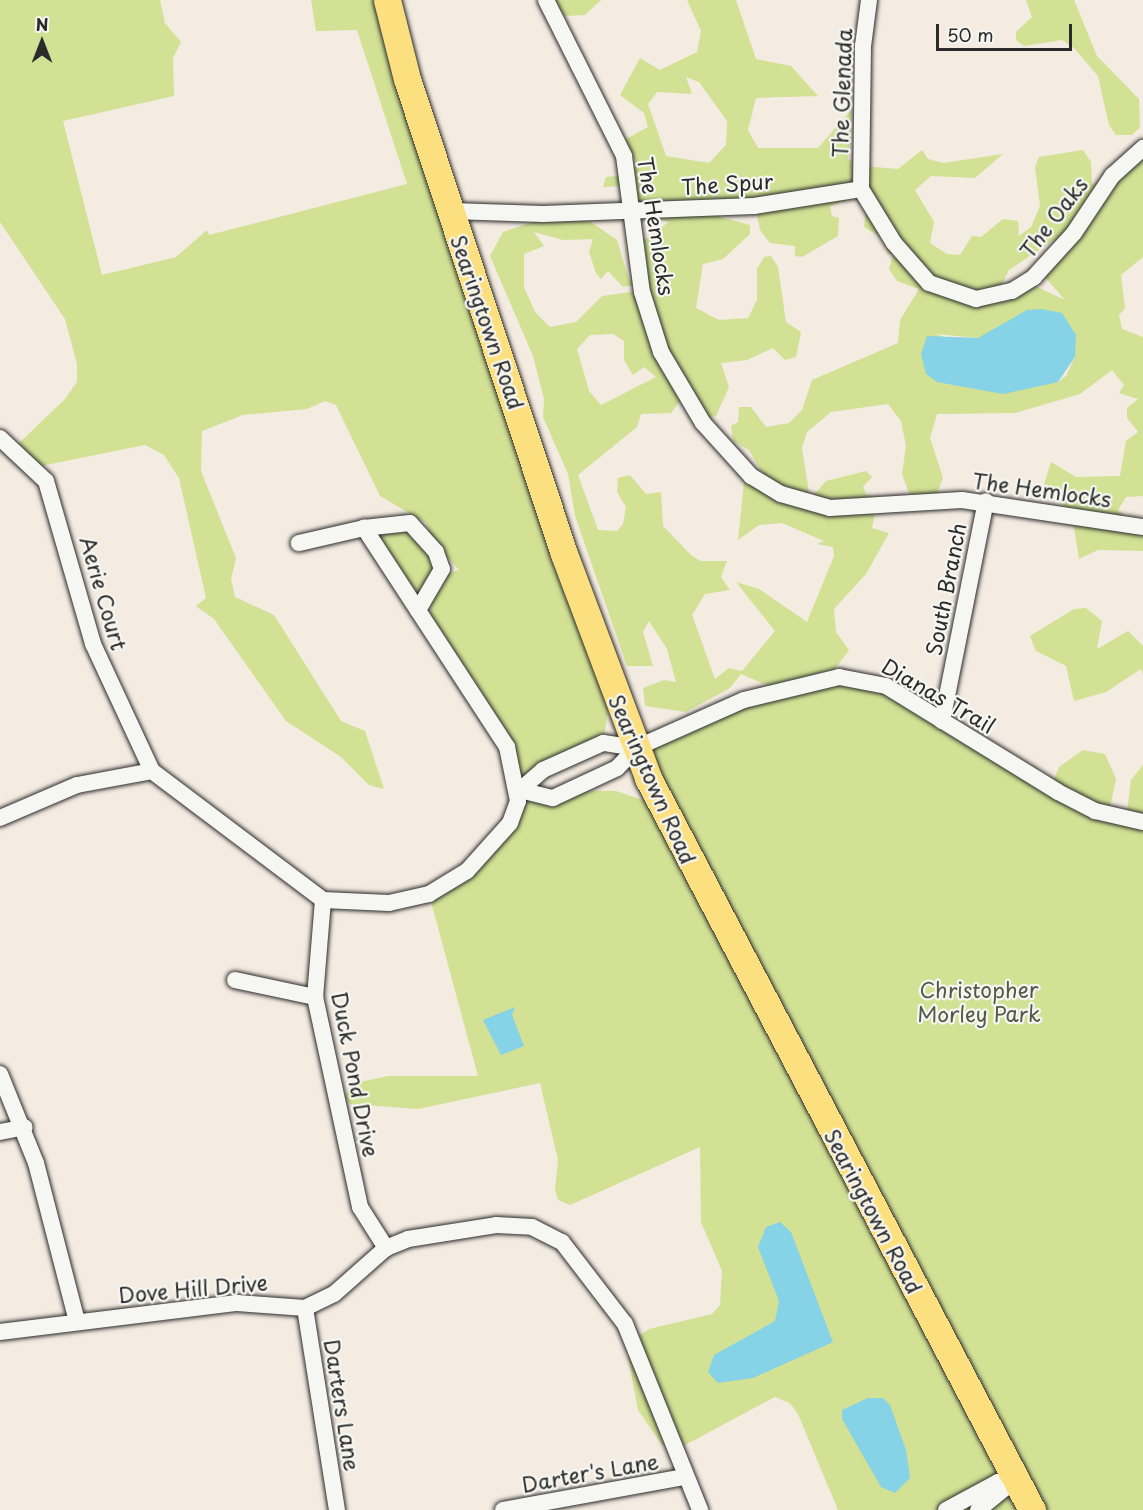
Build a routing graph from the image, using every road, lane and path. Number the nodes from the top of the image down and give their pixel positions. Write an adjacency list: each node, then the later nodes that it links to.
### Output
1 (387, 0): 6 (main road, Searingtown Road)
2 (546, 0): 7 (street, The Hemlocks)
3 (869, 0): 5 (street, The Glenada)
4 (1143, 148): 5 (street, The Oaks)
5 (861, 189): 7 (street, The Spur)
6 (451, 211): 7 (street, The Spur); 15 (main road, Searingtown Road)
7 (630, 211): 9 (street, The Hemlocks)
8 (0, 438): 16 (street, Aerie Court)
9 (986, 501): 10 (street, The Hemlocks); 14 (street, South Branch)
10 (1143, 527)
11 (364, 528): 12 (street); 13 (street); 13 (street)
12 (298, 543)
13 (418, 610): 17 (street)
14 (942, 721): 15 (street, Dianas Trail); 19 (street, Dianas Trail)
15 (636, 748): 17 (street); 17 (street); 31 (main road, Searingtown Road)
16 (152, 771): 18 (street); 20 (street)
17 (520, 790): 20 (street)
18 (0, 818)
19 (1143, 822)
20 (323, 900): 22 (street, Duck Pond Drive)
21 (235, 980): 22 (street)
22 (315, 997): 26 (street, Duck Pond Drive)
23 (2, 1080): 24 (street)
24 (25, 1127): 25 (street); 28 (street)
25 (0, 1132)
26 (386, 1248): 27 (street); 30 (street)
27 (305, 1308): 28 (street, Dove Hill Drive); 32 (street, Darters Lane)
28 (77, 1321): 29 (street, Dove Hill Drive)
29 (0, 1332)
30 (685, 1478): 33 (street, Darter's Lane); 34 (street)
31 (1016, 1479): 35 (street); 36 (street); 37 (main road, Searingtown Road)
32 (337, 1510)
33 (504, 1510)
34 (700, 1510)
35 (946, 1510)
36 (978, 1510)
37 (1032, 1510)

